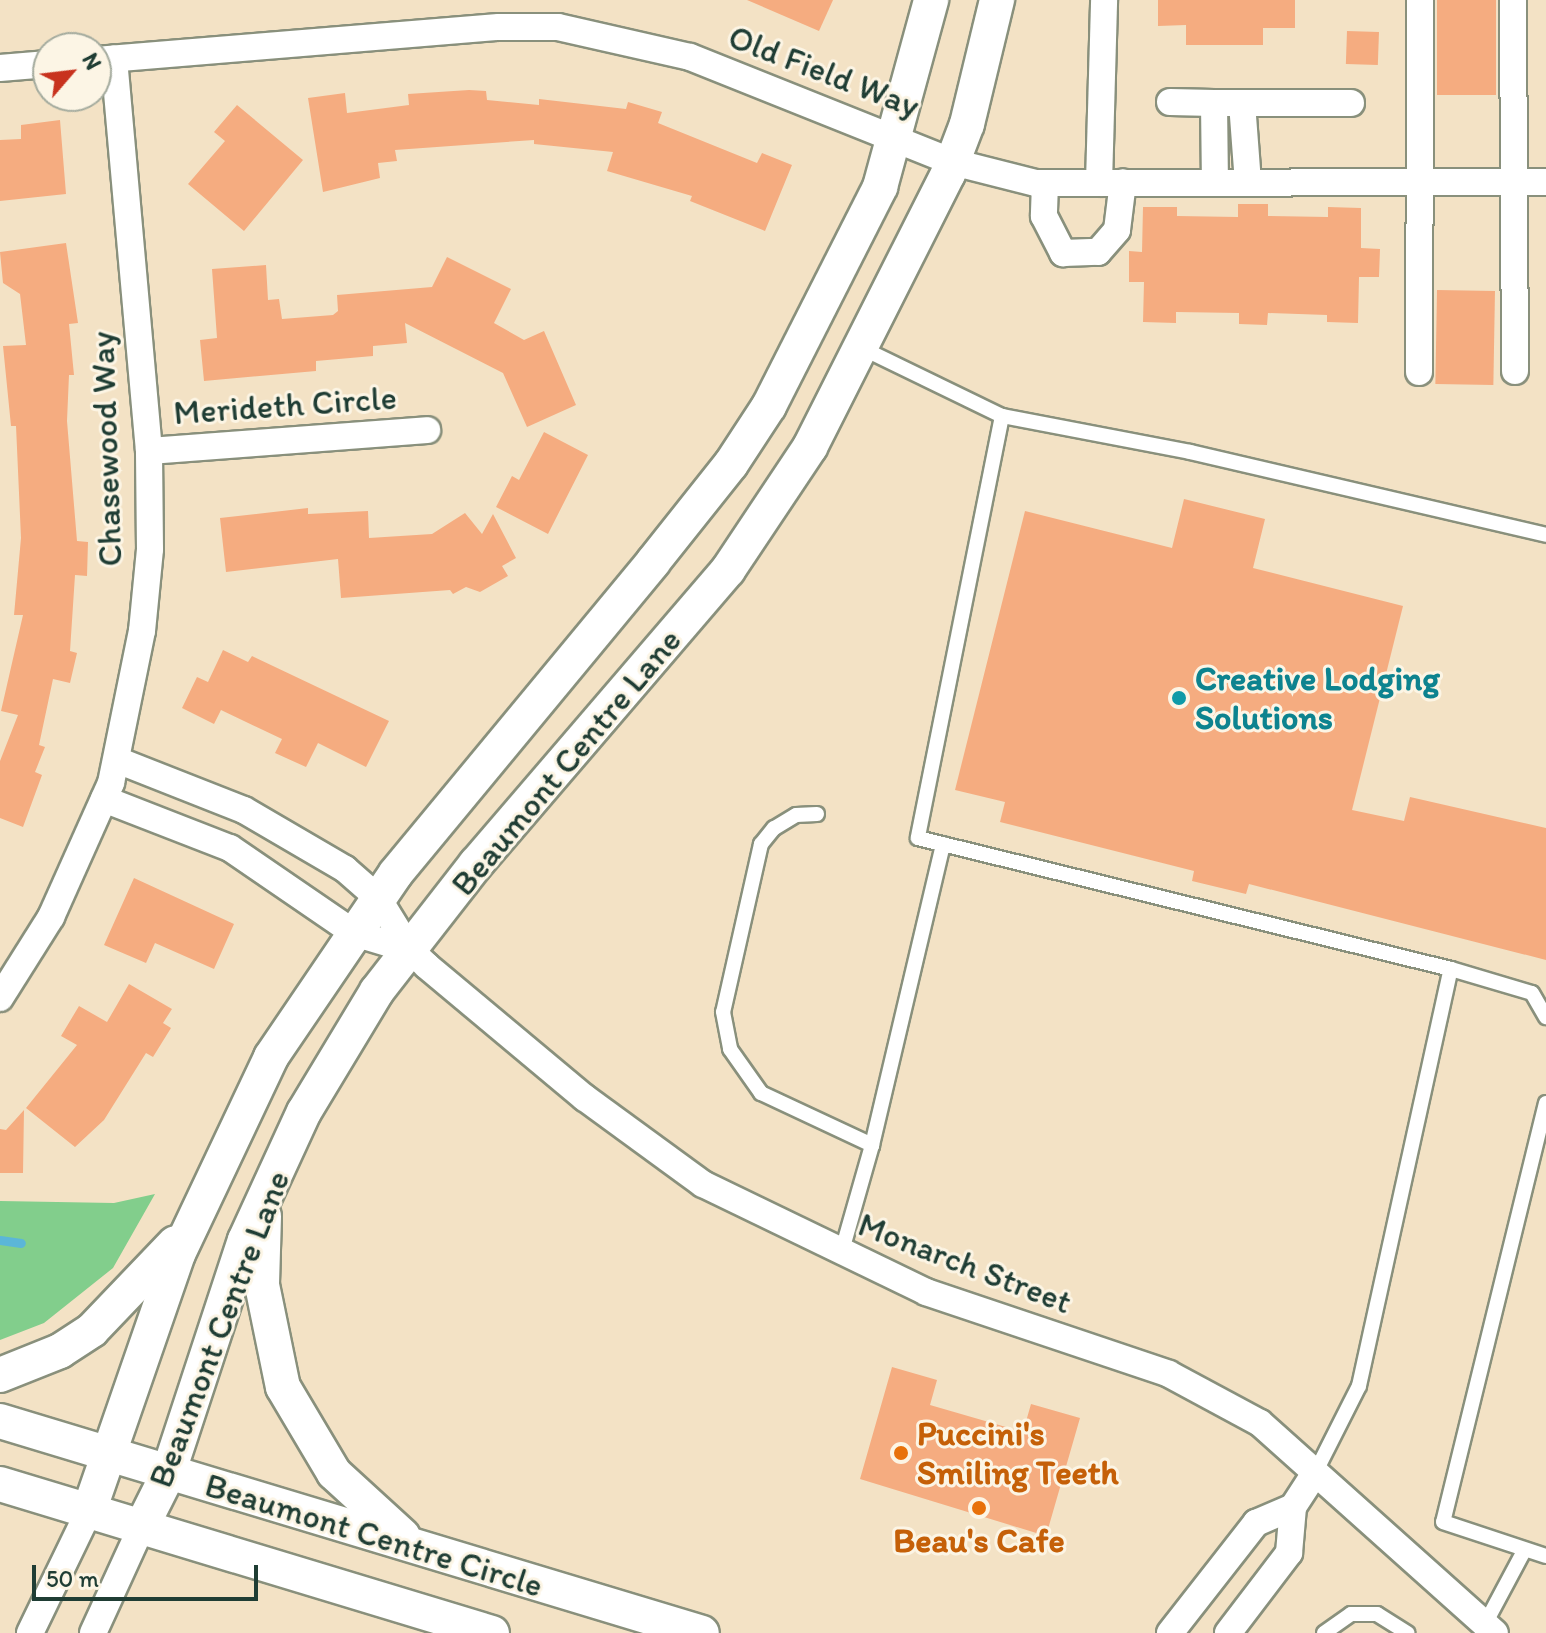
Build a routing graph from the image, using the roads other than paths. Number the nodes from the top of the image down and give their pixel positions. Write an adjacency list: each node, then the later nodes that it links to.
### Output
1 (931, 0): 14 (street, Beaumont Centre Lane)
2 (997, 0): 15 (street, Beaumont Centre Lane)
3 (1104, 0): 22 (street)
4 (1420, 0): 18 (street)
5 (1513, 0): 19 (street)
6 (112, 59): 14 (street, Old Field Way)
7 (32, 65): 8 (street)
8 (0, 68)
9 (1170, 102): 10 (street)
10 (1214, 103): 11 (street); 16 (street)
11 (1242, 103): 12 (street); 17 (street)
12 (1351, 103)
13 (111, 112): 28 (street, Chasewood Way)
14 (896, 136): 15 (street, Old Field Way); 34 (street, Beaumont Centre Lane)
15 (953, 162): 21 (street, Old Field Way); 23 (street, Beaumont Centre Lane)
16 (1215, 182): 17 (street); 22 (street)
17 (1248, 182): 18 (street)
18 (1421, 182): 19 (street); 25 (street)
19 (1511, 182): 20 (street); 24 (street)
20 (1546, 182)
21 (1045, 183): 22 (street); 22 (street)
22 (1111, 183)
23 (862, 348): 26 (lane); 36 (street, Beaumont Centre Lane)
24 (1515, 371)
25 (1419, 372)
26 (1002, 416): 29 (lane); 33 (lane)
27 (427, 430): 28 (street, Merideth Circle)
28 (149, 451): 30 (street, Chasewood Way)
29 (1546, 535)
30 (117, 760): 31 (street, Chasewood Way); 34 (street)
31 (104, 799): 35 (street); 38 (street, Chasewood Way)
32 (817, 814): 41 (lane)
33 (943, 844): 37 (lane); 41 (lane)
34 (378, 898): 35 (street, Beaumont Centre Lane); 36 (street)
35 (354, 933): 36 (street); 43 (street, Beaumont Centre Lane)
36 (410, 950): 42 (street, Beaumont Centre Lane); 44 (street, Monarch Street)
37 (1451, 969): 39 (lane); 49 (lane)
38 (0, 998)
39 (1546, 1017)
40 (1546, 1103): 55 (lane)
41 (872, 1145): 44 (lane)
42 (265, 1196): 48 (street, Beaumont Centre Lane); 54 (street)
43 (189, 1228): 45 (street); 47 (street, Beaumont Centre Lane)
44 (841, 1254): 49 (street, Monarch Street)
45 (0, 1375)
46 (0, 1421): 47 (street, Beaumont Centre Circle)
47 (106, 1453): 48 (street, Beaumont Centre Circle); 52 (street, Beaumont Centre Lane)
48 (168, 1474): 53 (street, Beaumont Centre Lane); 54 (street, Beaumont Centre Circle)
49 (1314, 1475): 51 (street); 57 (street, Monarch Street)
50 (0, 1484): 52 (street, Beaumont Centre Circle)
51 (1293, 1507): 62 (street); 63 (street)
52 (89, 1511): 53 (street, Beaumont Centre Circle); 58 (street)
53 (141, 1528): 59 (street); 60 (street, Beaumont Centre Circle)
54 (420, 1549): 61 (street, Beaumont Centre Circle)
55 (1524, 1551): 56 (lane); 57 (lane)
56 (1546, 1556)
57 (1490, 1629)
58 (30, 1633)
59 (93, 1633)
60 (492, 1633)
61 (702, 1633)
62 (1170, 1633)
63 (1228, 1633)
64 (1324, 1633): 65 (lane)
65 (1407, 1633)

